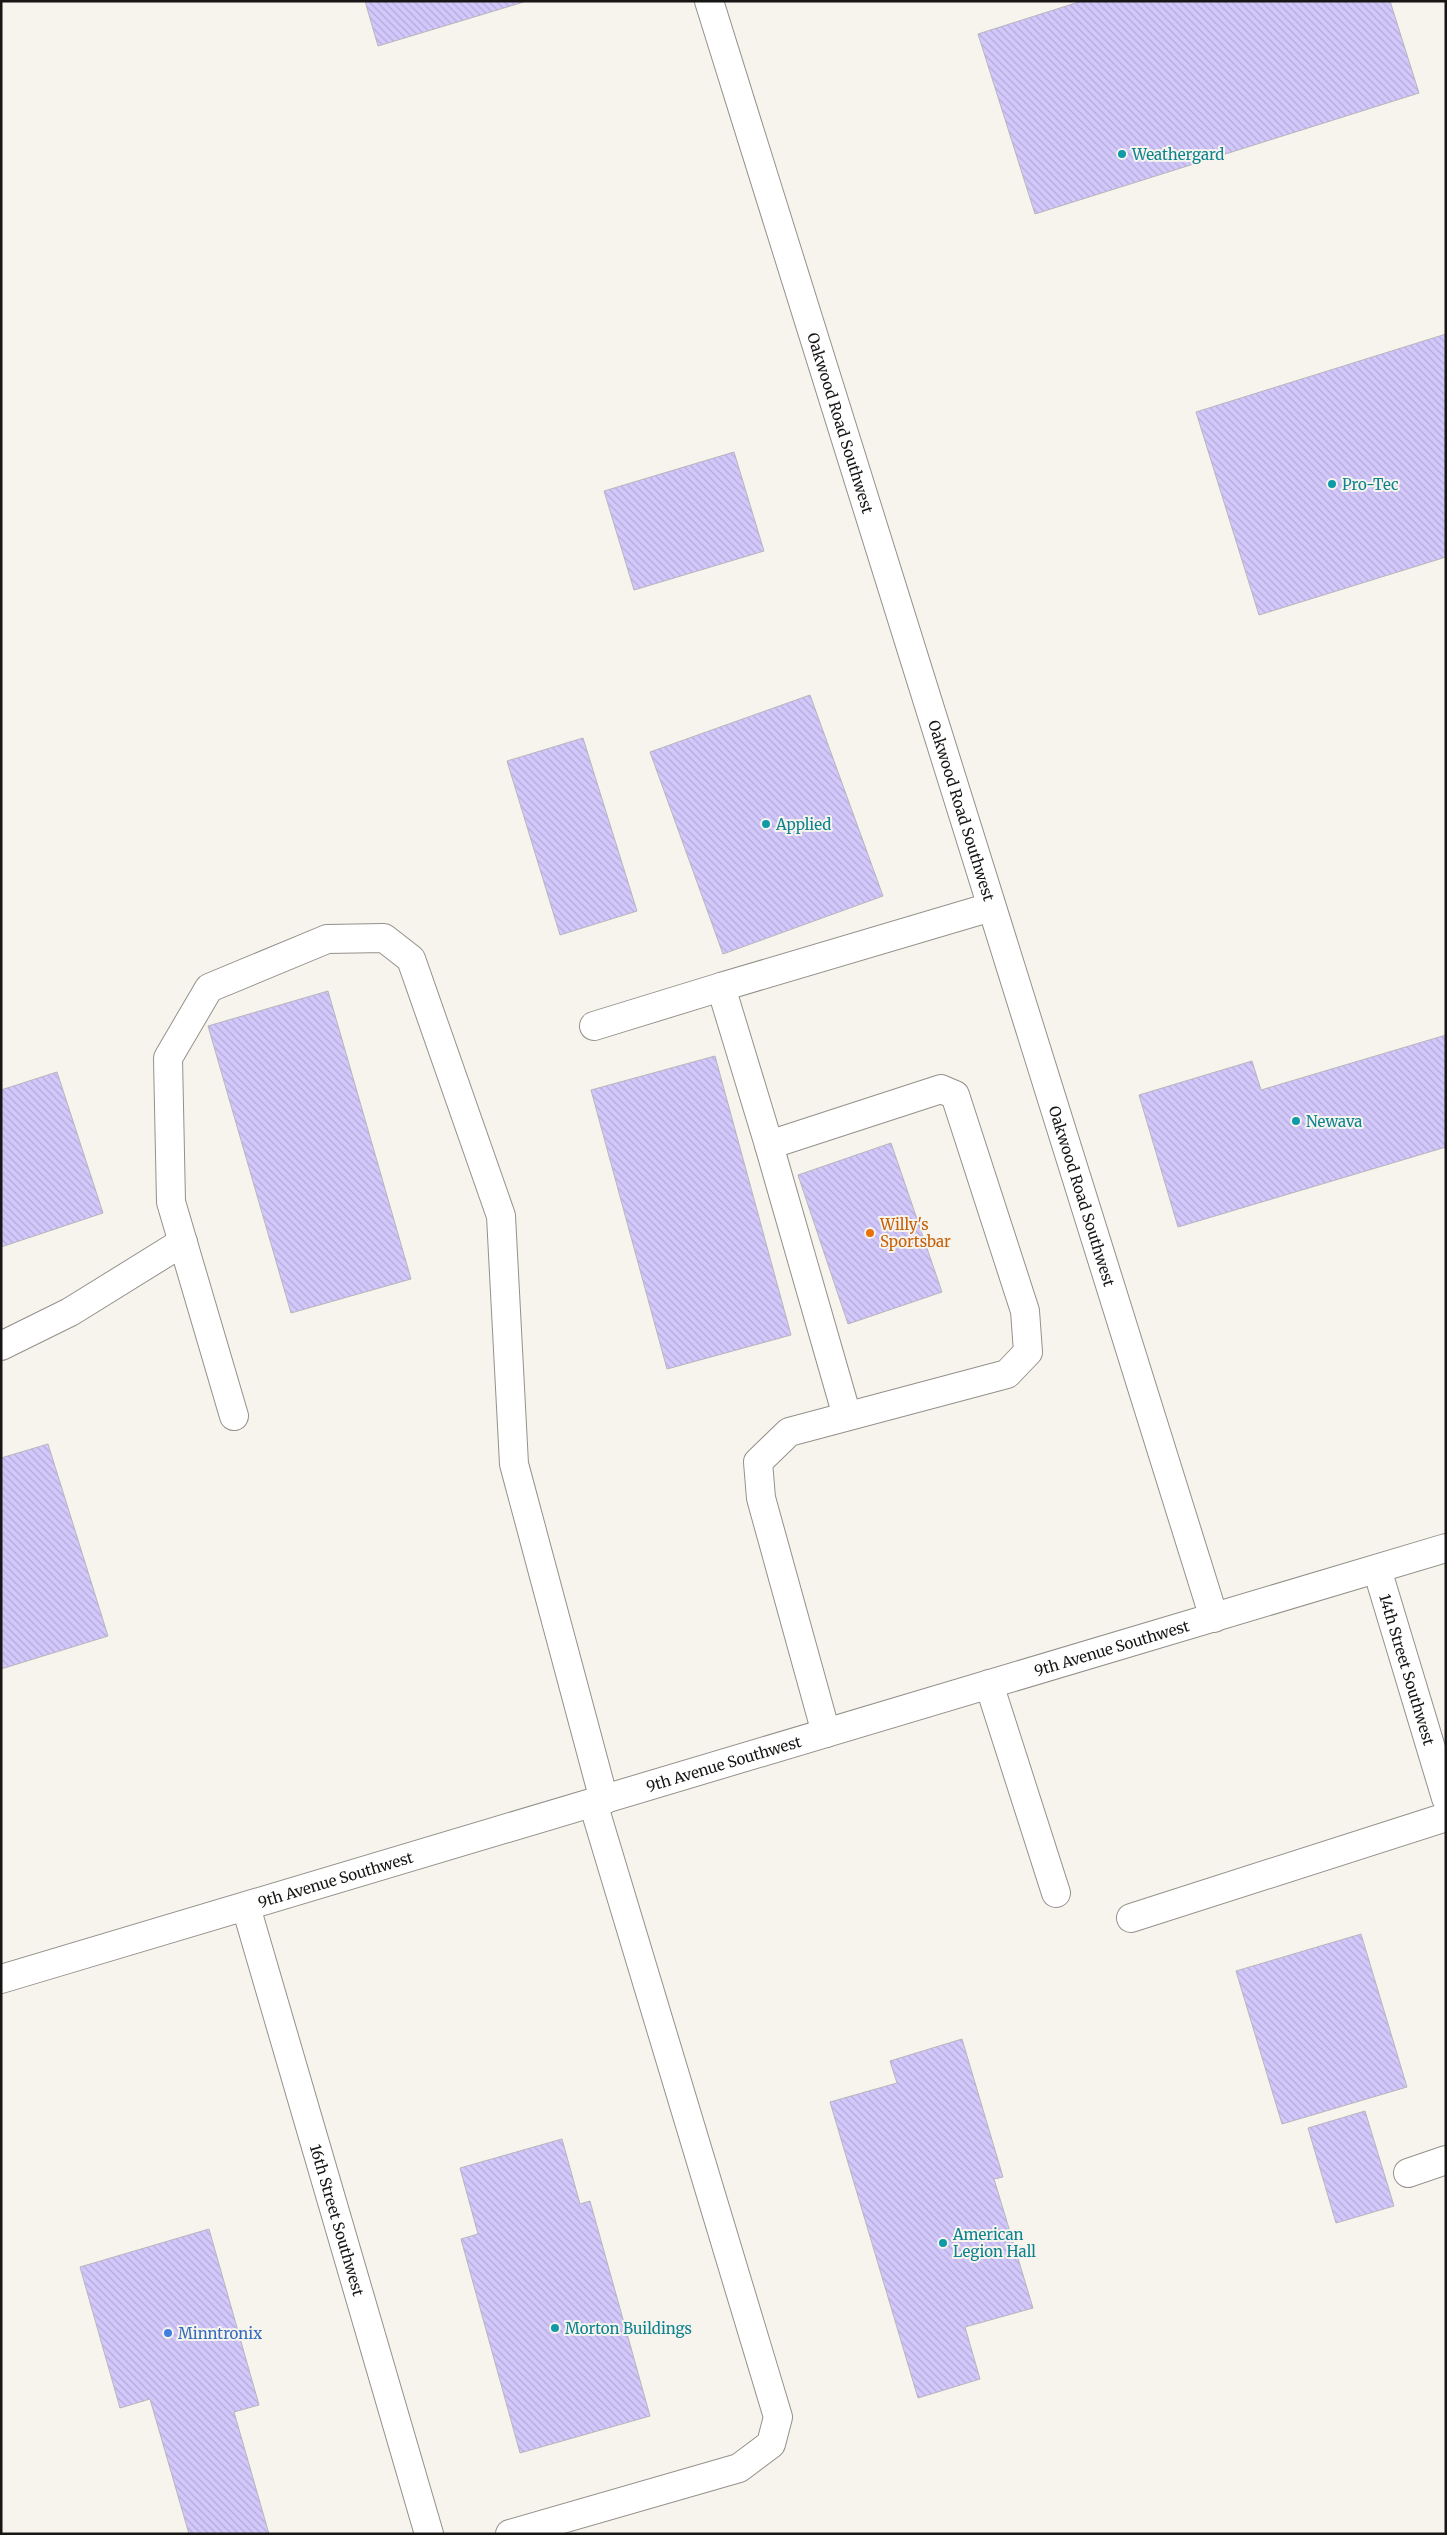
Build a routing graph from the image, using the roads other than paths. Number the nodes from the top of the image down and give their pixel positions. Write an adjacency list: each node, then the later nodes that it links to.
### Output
1 (708, 1): 2 (street, Oakwood Road Southwest)
2 (991, 906): 3 (street); 12 (street, Oakwood Road Southwest)
3 (721, 987): 4 (street); 5 (street)
4 (594, 1026)
5 (769, 1145): 9 (street); 9 (street)
6 (183, 1242): 7 (street); 8 (street); 16 (street)
7 (1, 1346)
8 (234, 1416)
9 (847, 1416): 14 (street)
10 (1446, 1548): 11 (street, 9th Avenue Southwest)
11 (1377, 1569): 12 (street, 9th Avenue Southwest); 15 (street, 14th Street Southwest)
12 (1214, 1618): 13 (street, 9th Avenue Southwest)
13 (988, 1684): 14 (street, 9th Avenue Southwest); 18 (street)
14 (826, 1733): 16 (street, 9th Avenue Southwest)
15 (1446, 1798)
16 (598, 1801): 19 (street, 9th Avenue Southwest); 25 (street)
17 (1446, 1816): 20 (street)
18 (1056, 1893)
19 (246, 1907): 21 (street, 9th Avenue Southwest); 24 (street, 16th Street Southwest)
20 (1130, 1918)
21 (1, 1979)
22 (1446, 2160): 23 (street)
23 (1408, 2173)
24 (429, 2534)
25 (510, 2534)

